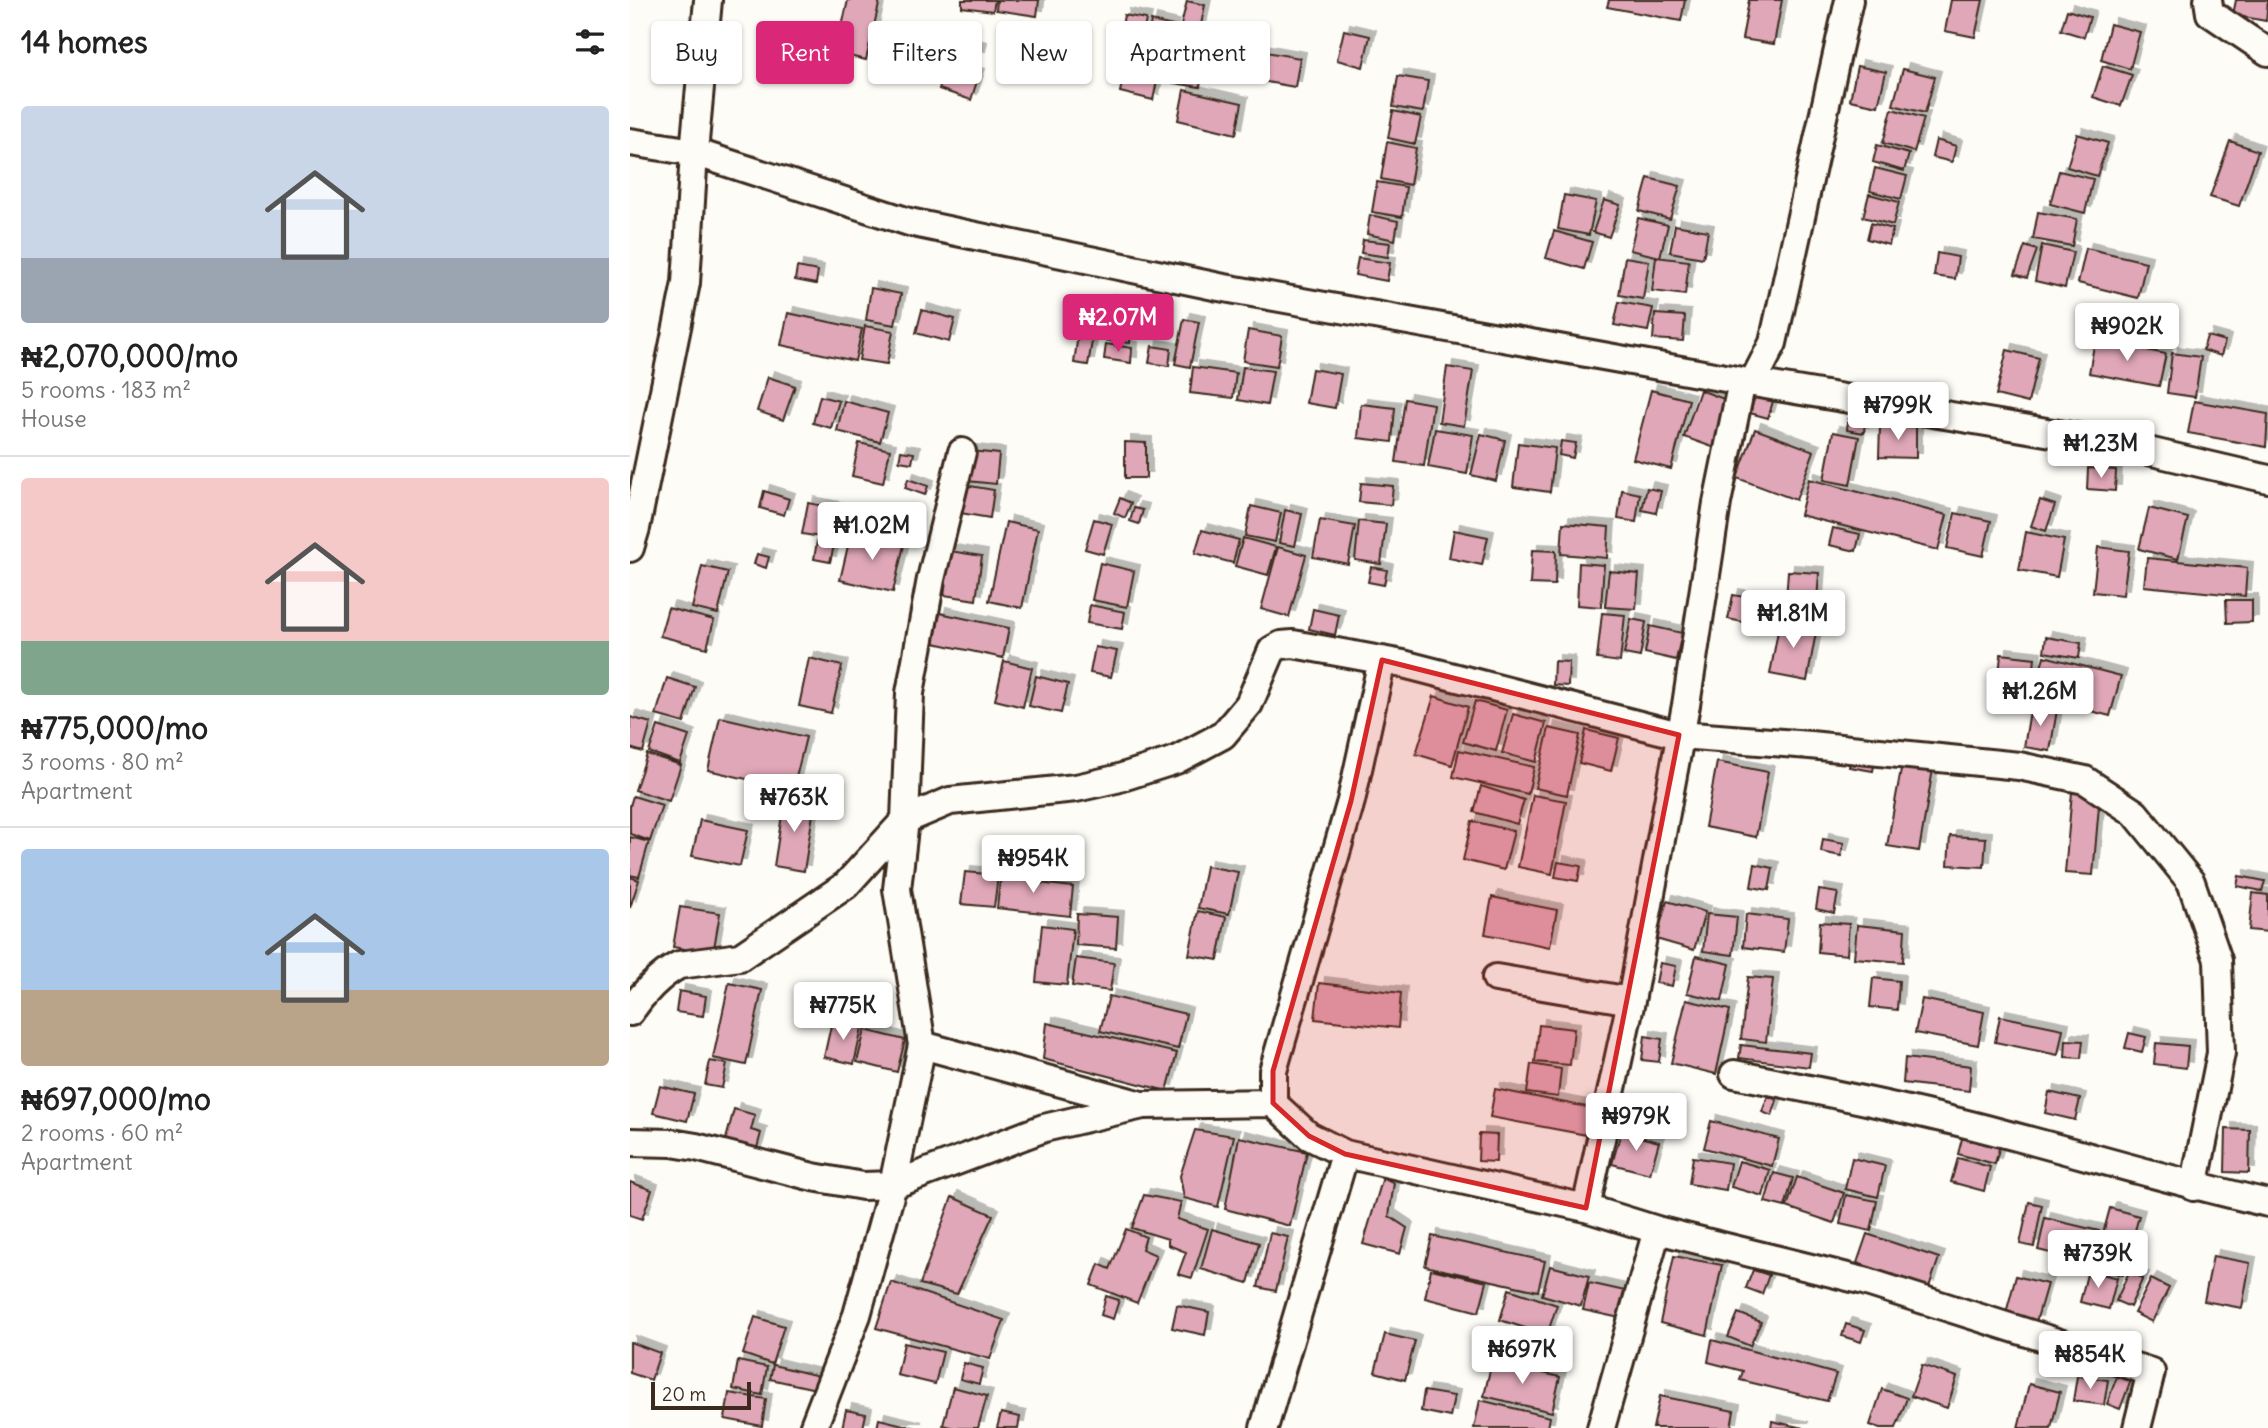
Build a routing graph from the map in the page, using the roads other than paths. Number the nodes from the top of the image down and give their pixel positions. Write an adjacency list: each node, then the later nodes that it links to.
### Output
1 (708, 0): 6 (street)
2 (1849, 0): 7 (street)
3 (2208, 0): 4 (street)
4 (2268, 52)
5 (630, 142): 6 (street)
6 (694, 152): 7 (street); 10 (street)
7 (1748, 382): 9 (street); 12 (street)
8 (962, 452): 13 (street)
9 (2268, 479)
10 (630, 548)
11 (1382, 660): 12 (street); 13 (street); 19 (street)
12 (1679, 735): 15 (street); 24 (street)
13 (905, 820): 16 (street); 17 (street)
14 (1496, 978): 15 (street)
15 (1631, 1001): 26 (street)
16 (630, 1012)
17 (922, 1045): 20 (street); 23 (street)
18 (1734, 1074): 24 (street)
19 (1273, 1103): 20 (street); 22 (street)
20 (1143, 1105): 23 (street)
21 (630, 1142): 23 (street)
22 (1345, 1154): 26 (street); 29 (street)
23 (893, 1185): 28 (street)
24 (2194, 1187): 25 (street)
25 (2268, 1203)
26 (1587, 1208): 27 (street)
27 (1657, 1230): 30 (street); 31 (street)
28 (813, 1428)
29 (1264, 1428)
30 (1601, 1428)
31 (2137, 1428)

